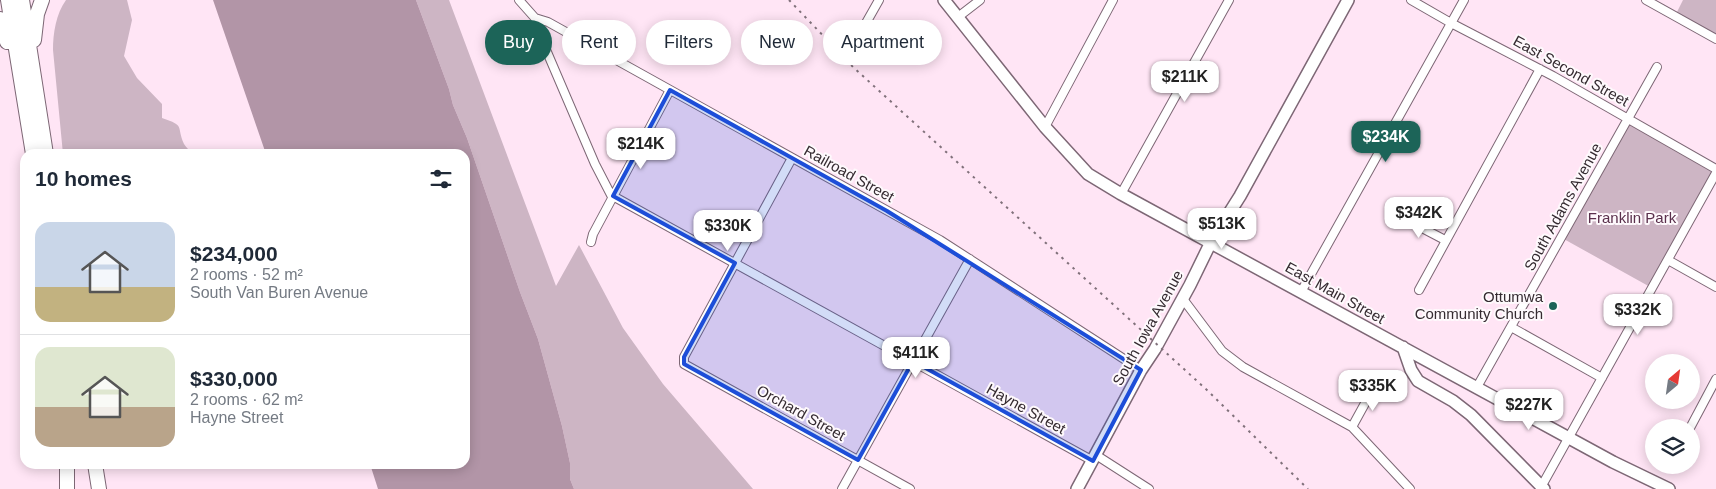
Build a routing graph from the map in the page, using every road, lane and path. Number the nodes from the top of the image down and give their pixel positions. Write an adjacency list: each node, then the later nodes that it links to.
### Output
1 (8, 0): 26 (highway)
2 (22, 0): 22 (highway)
3 (42, 0): 22 (highway)
4 (519, 0): 15 (street)
5 (879, 0): 17 (street)
6 (944, 0): 14 (main road, East Main Street)
7 (980, 0): 14 (street)
8 (1113, 0): 25 (street)
9 (1230, 0): 32 (street)
10 (1348, 0): 37 (main road, South Iowa Avenue)
11 (1411, 0): 18 (street, East Second Street)
12 (1464, 0): 18 (street)
13 (1646, 0): 19 (street)
14 (958, 17): 25 (main road, East Main Street)
15 (535, 18): 23 (street, Railroad Street); 33 (street)
16 (0, 19): 27 (highway)
17 (868, 20)
18 (1451, 23): 21 (street, East Second Street); 43 (street)
19 (1716, 39)
20 (1657, 67): 24 (street, South Adams Avenue)
21 (1540, 69): 24 (street, East Second Street); 35 (street)
22 (36, 90): 28 (highway)
23 (670, 90): 29 (street, Railroad Street); 33 (street)
24 (1628, 119): 30 (street, East Second Street); 45 (street, South Adams Avenue)
25 (1045, 127): 32 (main road, East Main Street)
26 (31, 149)
27 (31, 149)
28 (45, 149)
29 (792, 158): 38 (street, Railroad Street); 40 (street)
30 (1716, 169)
31 (1716, 173): 39 (street)
32 (1121, 194): 37 (main road, East Main Street)
33 (613, 196): 36 (street); 40 (street, Hayne Street)
34 (1403, 218): 35 (street)
35 (1445, 240): 42 (street)
36 (591, 242)
37 (1211, 242): 43 (main road, East Main Street); 44 (main road, South Iowa Avenue)
38 (970, 259): 47 (street); 48 (street, Railroad Street)
39 (1668, 260): 41 (street); 49 (street)
40 (735, 263): 47 (street, Hayne Street); 57 (street, Orchard Street)
41 (1716, 287)
42 (1419, 290)
43 (1301, 292): 46 (main road, East Main Street)
44 (1183, 298): 48 (main road, South Iowa Avenue); 54 (street)
45 (1512, 327): 49 (street); 52 (street, South Adams Avenue)
46 (1403, 347): 52 (main road, East Main Street); 61 (main road)
47 (913, 361): 56 (street, Hayne Street); 57 (street)
48 (1141, 370): 56 (main road, South Iowa Avenue)
49 (1602, 378): 55 (street)
50 (1716, 379): 53 (street)
51 (1374, 387): 54 (street)
52 (1477, 387): 55 (main road, East Main Street)
53 (1695, 419)
54 (1352, 427): 67 (street)
55 (1569, 438): 61 (street); 68 (main road, East Main Street)
56 (1094, 458): 65 (main road, South Iowa Avenue); 66 (street, Hayne Street)
57 (858, 460): 63 (street); 64 (street, Orchard Street)
58 (67, 469): 60 (highway)
59 (96, 469): 62 (highway)
60 (67, 488)
61 (1542, 488)
62 (99, 489)
63 (842, 489)
64 (910, 489)
65 (1077, 489)
66 (1149, 489)
67 (1410, 489)
68 (1669, 489)

